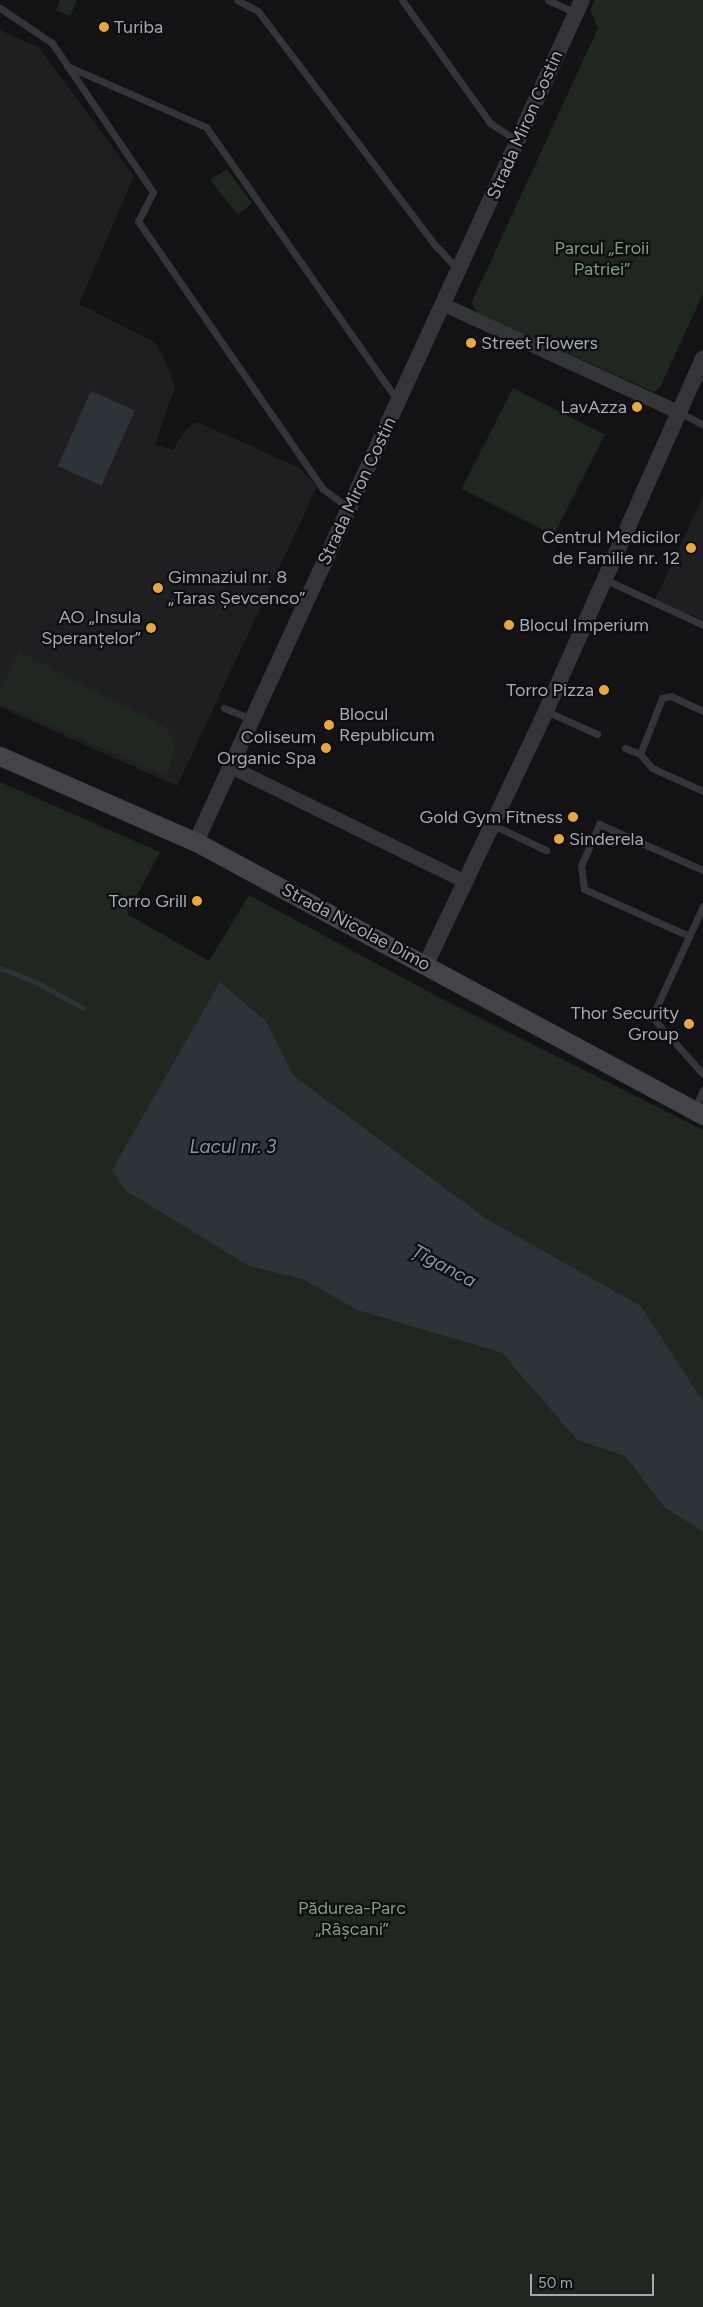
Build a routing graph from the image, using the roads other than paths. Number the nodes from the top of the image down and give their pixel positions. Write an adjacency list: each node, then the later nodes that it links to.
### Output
1 (237, 0): 8 (lane)
2 (402, 0): 7 (lane)
3 (548, 0): 4 (lane)
4 (579, 6): 7 (street, Strada Miron Costin)
5 (0, 8): 6 (lane)
6 (66, 66): 11 (lane); 14 (lane)
7 (518, 141): 8 (street, Strada Miron Costin)
8 (459, 270): 9 (street, Strada Miron Costin)
9 (442, 304): 11 (street, Strada Miron Costin); 12 (street)
10 (703, 358): 12 (street)
11 (398, 401): 14 (street, Strada Miron Costin)
12 (678, 412): 13 (lane); 15 (street)
13 (703, 425)
14 (349, 507): 20 (street, Strada Miron Costin)
15 (604, 578): 16 (lane); 18 (street)
16 (703, 625)
17 (224, 708): 20 (lane)
18 (546, 711): 21 (lane); 27 (street)
19 (703, 711): 23 (lane)
20 (253, 720): 25 (street, Strada Miron Costin)
21 (597, 734)
22 (625, 748): 23 (lane)
23 (640, 754): 26 (lane)
24 (0, 756): 28 (main road, Strada Nicolae Dimo)
25 (231, 767): 28 (street, Strada Miron Costin); 33 (street)
26 (703, 791)
27 (493, 825): 29 (lane); 33 (street)
28 (196, 842): 36 (main road, Strada Nicolae Dimo)
29 (546, 850)
30 (574, 862): 31 (lane)
31 (582, 866): 32 (lane); 35 (lane)
32 (703, 870)
33 (466, 882): 36 (street)
34 (703, 906): 35 (lane)
35 (689, 936): 37 (lane)
36 (426, 964): 39 (main road, Strada Nicolae Dimo)
37 (703, 1074)
38 (703, 1090): 39 (lane)
39 (698, 1113)

